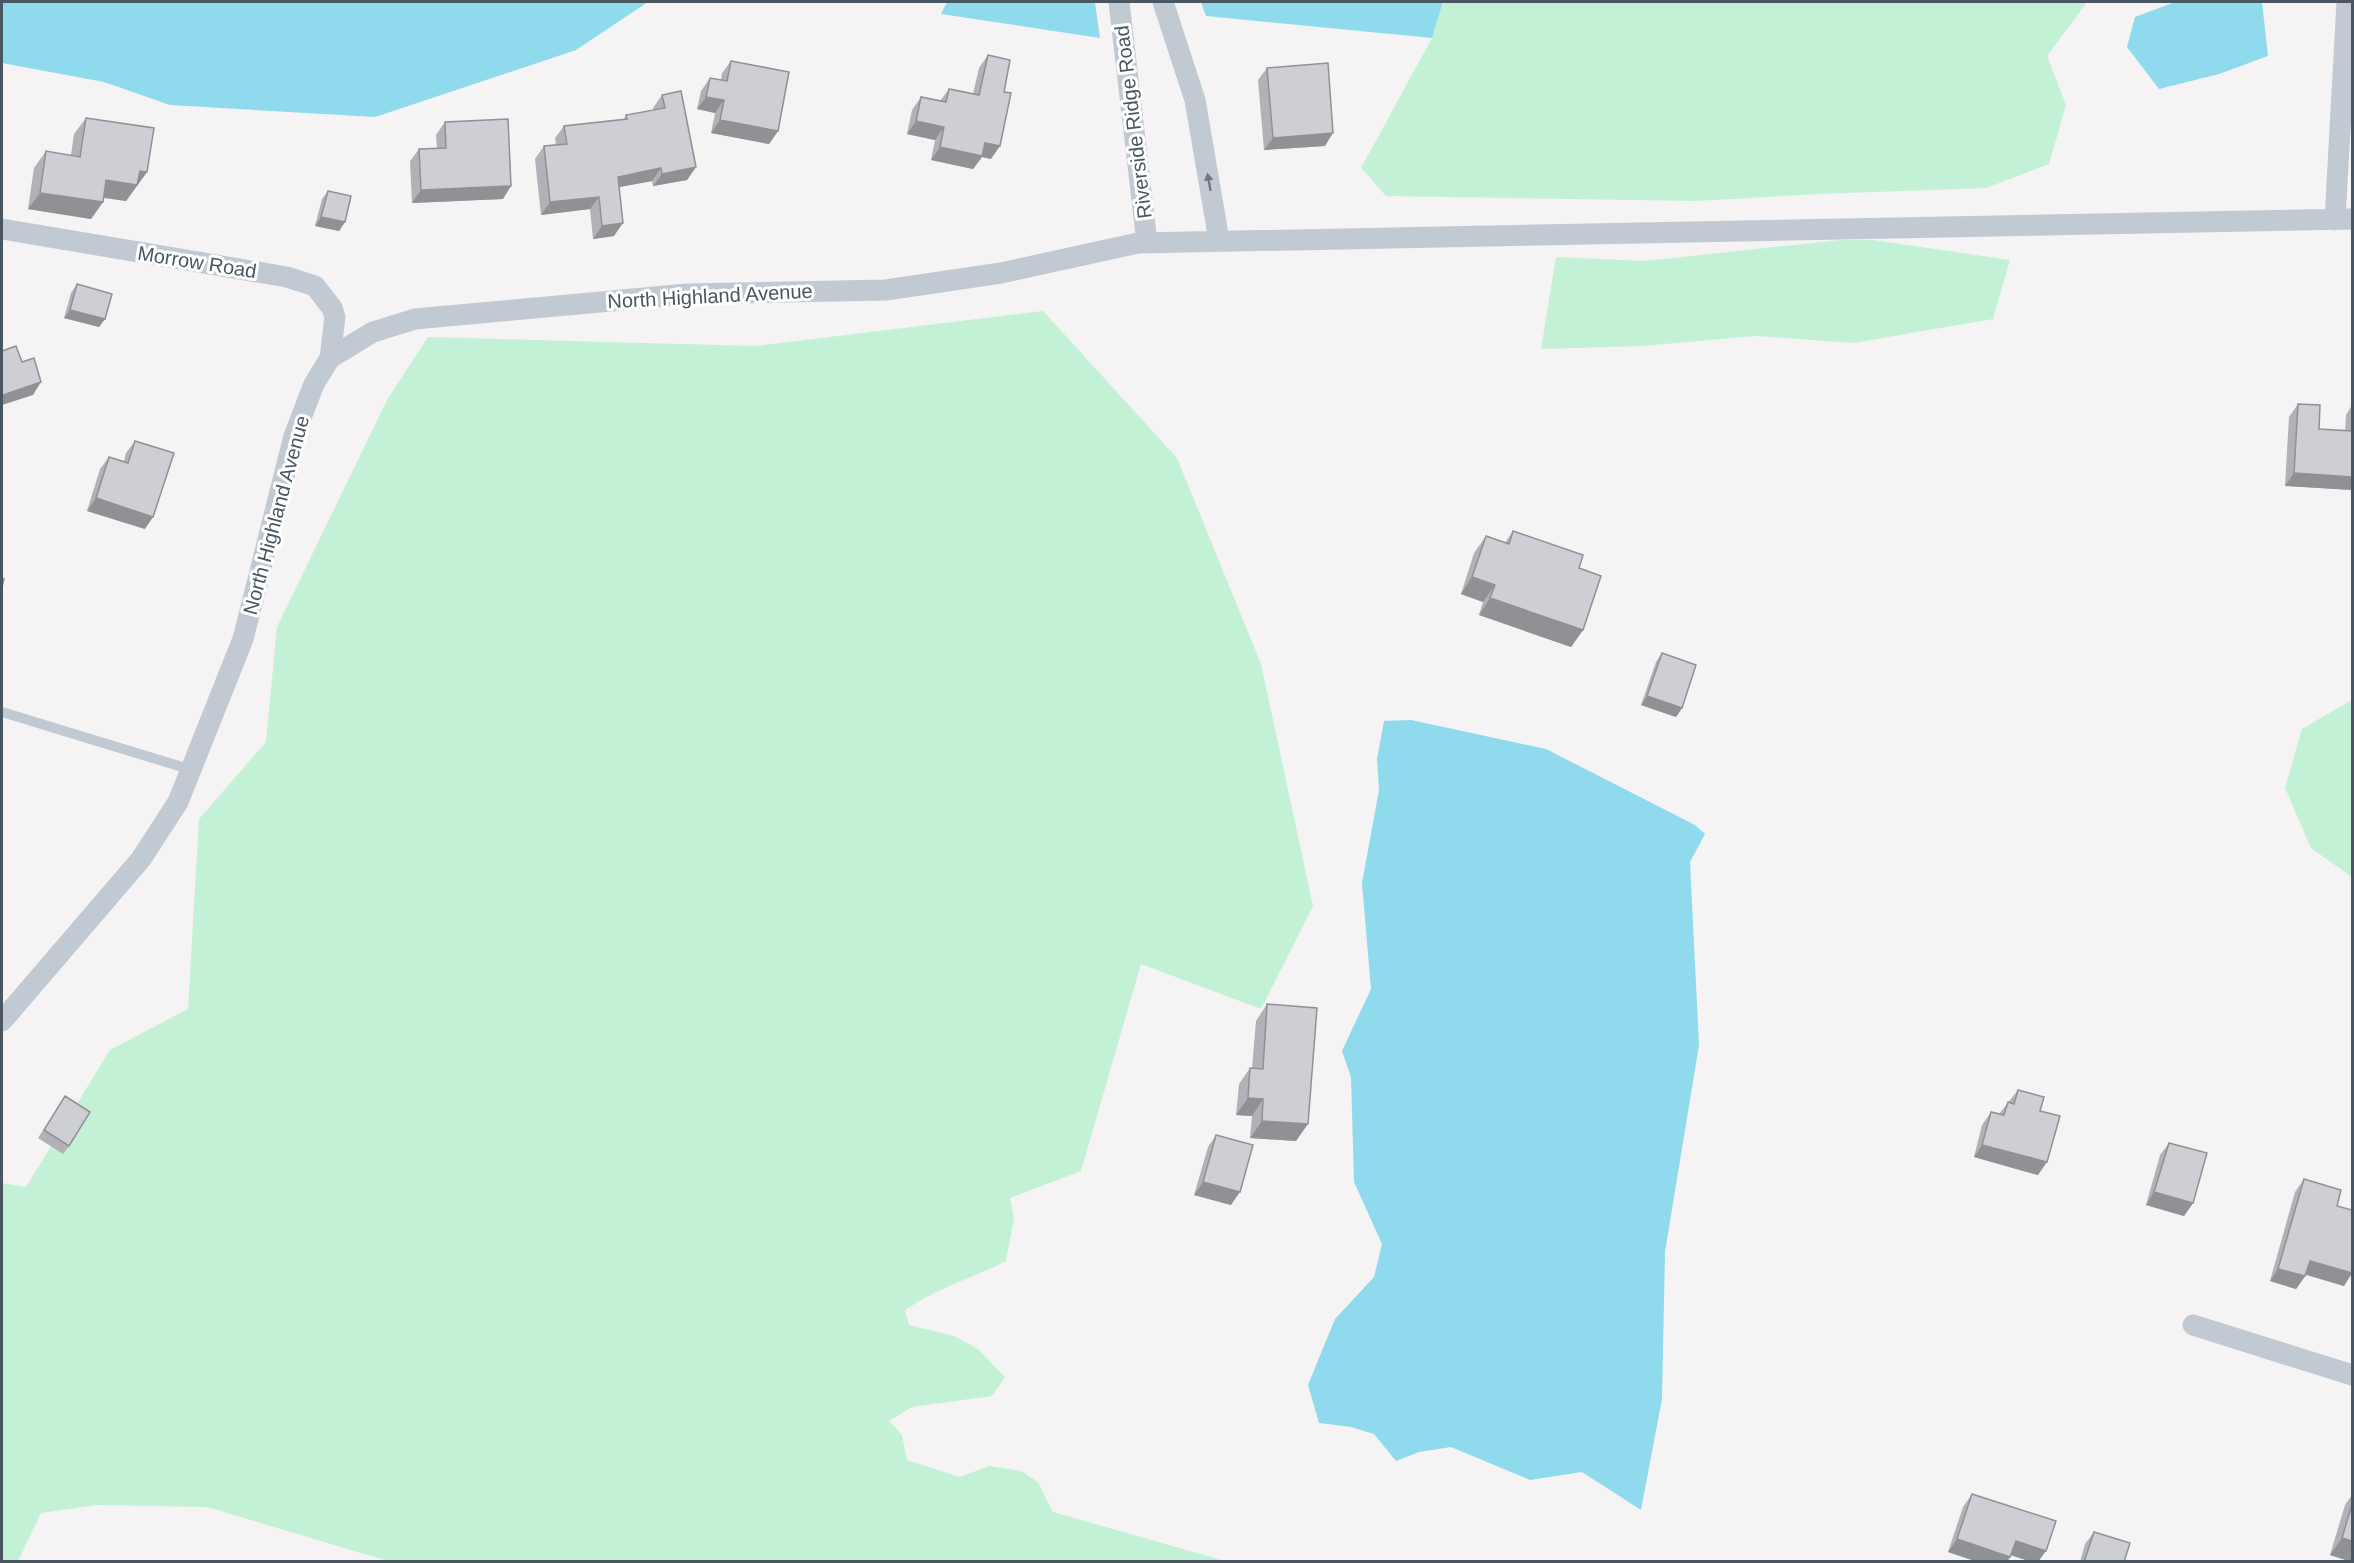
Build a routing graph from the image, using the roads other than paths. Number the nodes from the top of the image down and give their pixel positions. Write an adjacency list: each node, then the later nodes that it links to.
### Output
1 (1119, 2): 7 (street, Riverside Ridge Road)
2 (1163, 2): 6 (street, one-way to 2)
3 (2347, 2): 4 (street)
4 (2344, 219): 6 (street, North Highland Avenue)
5 (2, 229): 8 (street, Morrow Road)
6 (1219, 240): 7 (street, North Highland Avenue)
7 (1147, 243): 8 (street, North Highland Avenue)
8 (330, 358): 10 (street, North Highland Avenue)
9 (2, 712): 10 (lane)
10 (192, 770): 11 (street, North Highland Avenue)
11 (2, 1021)
12 (2193, 1325): 13 (street)
13 (2352, 1375)

